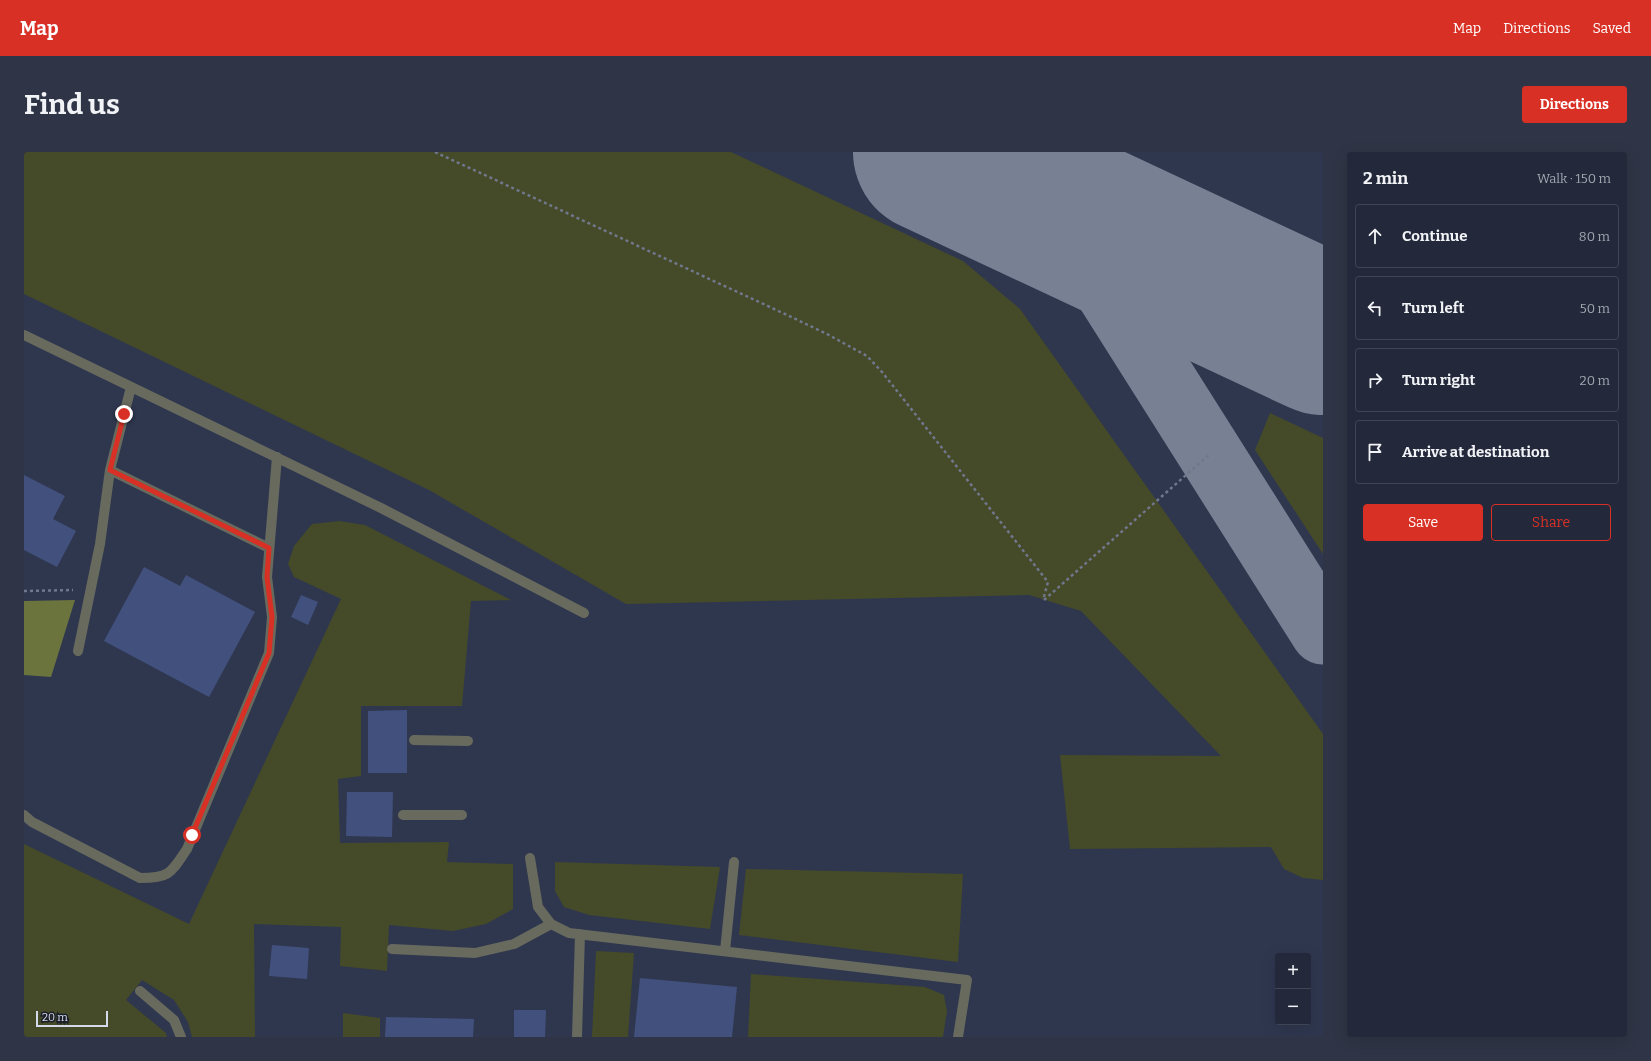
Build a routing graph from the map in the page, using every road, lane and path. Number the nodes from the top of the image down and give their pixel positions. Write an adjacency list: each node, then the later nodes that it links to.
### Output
1 (435, 152): 4 (path)
2 (24, 335): 3 (lane)
3 (131, 387): 5 (lane); 6 (lane)
4 (1210, 454)
5 (277, 457): 7 (lane); 10 (lane)
6 (110, 470): 7 (lane); 8 (lane)
7 (269, 548): 14 (lane)
8 (91, 590): 9 (path); 11 (lane)
9 (24, 591)
10 (584, 613)
11 (78, 651)
12 (414, 740): 13 (lane)
13 (468, 740)
14 (24, 815)
15 (403, 815): 16 (lane)
16 (462, 815)
17 (530, 858): 19 (lane)
18 (734, 862): 22 (lane)
19 (551, 924): 20 (lane); 21 (lane)
20 (580, 934): 22 (lane); 25 (lane)
21 (392, 949)
22 (725, 951): 26 (lane)
23 (140, 991): 24 (lane)
24 (181, 1037)
25 (577, 1037)
26 (958, 1037)

